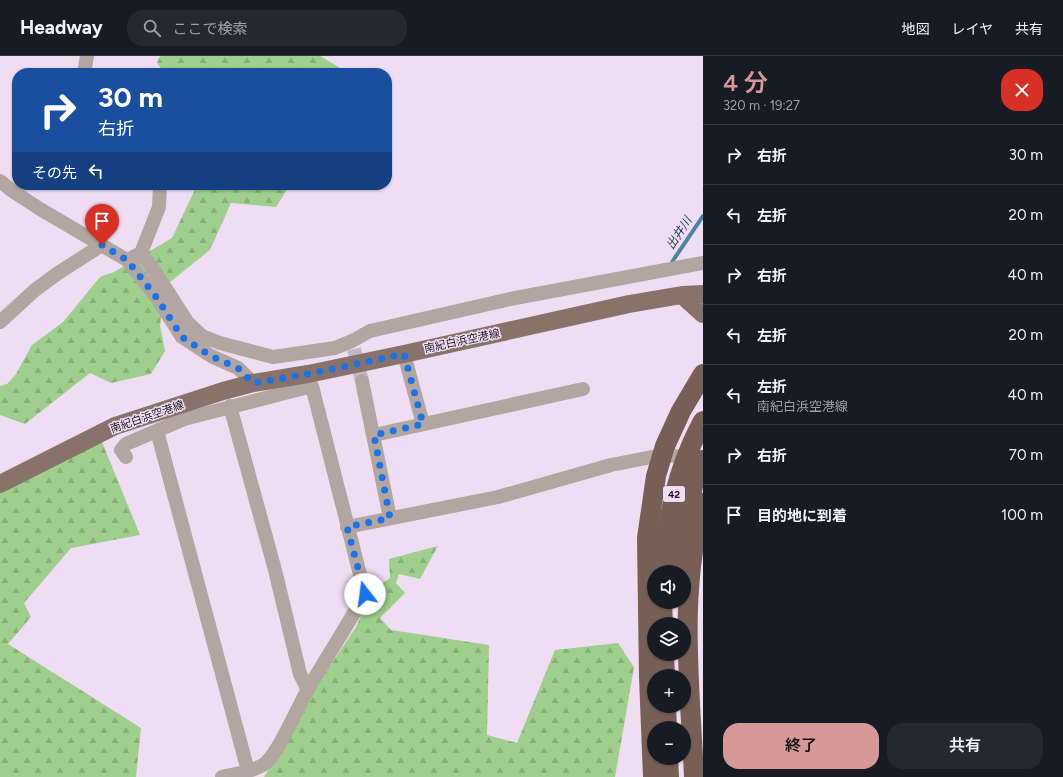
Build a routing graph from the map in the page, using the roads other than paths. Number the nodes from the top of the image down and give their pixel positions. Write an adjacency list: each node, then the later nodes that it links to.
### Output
1 (87, 56): 2 (street)
2 (85, 68)
3 (0, 181): 4 (street)
4 (12, 186)
5 (18, 190): 7 (street)
6 (160, 190): 8 (street)
7 (102, 245): 9 (street); 14 (street)
8 (140, 253): 9 (street); 10 (street)
9 (127, 260): 18 (street)
10 (703, 263)
11 (703, 294): 12 (main road, 南紀白浜空港線)
12 (682, 295): 13 (main road); 15 (main road, 南紀白浜空港線)
13 (703, 314)
14 (0, 322)
15 (404, 354): 18 (main road, 南紀白浜空港線); 22 (street)
16 (703, 374): 25 (highway, 42)
17 (362, 381): 24 (street)
18 (253, 383): 29 (main road, 南紀白浜空港線)
19 (583, 388): 22 (street)
20 (230, 406): 23 (street); 32 (street); 35 (street)
21 (703, 421): 33 (highway, 42, bridge)
22 (423, 424): 24 (street)
23 (158, 430): 26 (street); 38 (street)
24 (374, 435): 31 (street)
25 (662, 456): 28 (street); 31 (street); 40 (highway, 42)
26 (126, 457)
27 (703, 460): 34 (highway, 42, bridge)
28 (703, 464)
29 (0, 484)
30 (703, 503): 43 (highway)
31 (390, 518): 32 (street)
32 (347, 527): 35 (street)
33 (664, 565)
34 (677, 565)
35 (308, 690): 38 (street)
36 (668, 765): 41 (highway)
37 (677, 765): 42 (highway)
38 (248, 771): 39 (street)
39 (222, 777)
40 (653, 777)
41 (669, 777)
42 (677, 777)
43 (694, 777)

